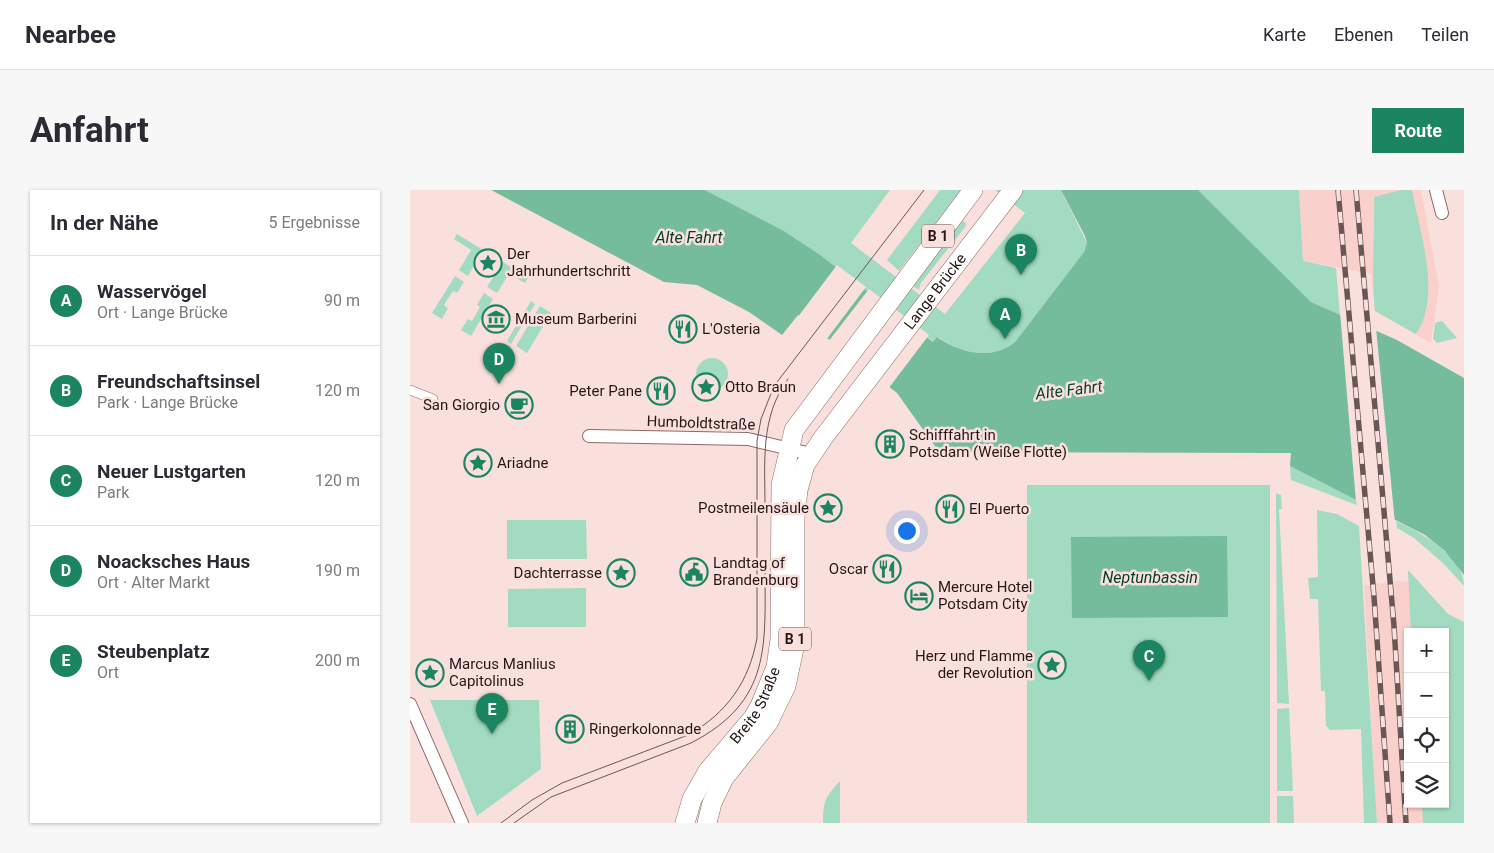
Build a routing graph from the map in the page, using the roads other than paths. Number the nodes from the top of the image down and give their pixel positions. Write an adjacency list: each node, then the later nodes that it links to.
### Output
1 (973, 190): 5 (main road, Lange Brücke / B 1)
2 (1436, 190): 4 (street)
3 (1010, 194): 7 (main road, Lange Brücke / B 1)
4 (1442, 213)
5 (834, 377): 10 (main road, Breite Straße / B 1)
6 (410, 393): 8 (street)
7 (857, 394): 11 (main road, Breite Straße / B 1)
8 (433, 398)
9 (588, 436): 10 (street, Humboldtstraße)
10 (789, 448): 11 (street, Humboldtstraße); 14 (main road, Breite Straße / B 1)
11 (811, 454): 15 (main road, Breite Straße / B 1)
12 (410, 704): 13 (street)
13 (462, 823)
14 (685, 823)
15 (707, 823)

